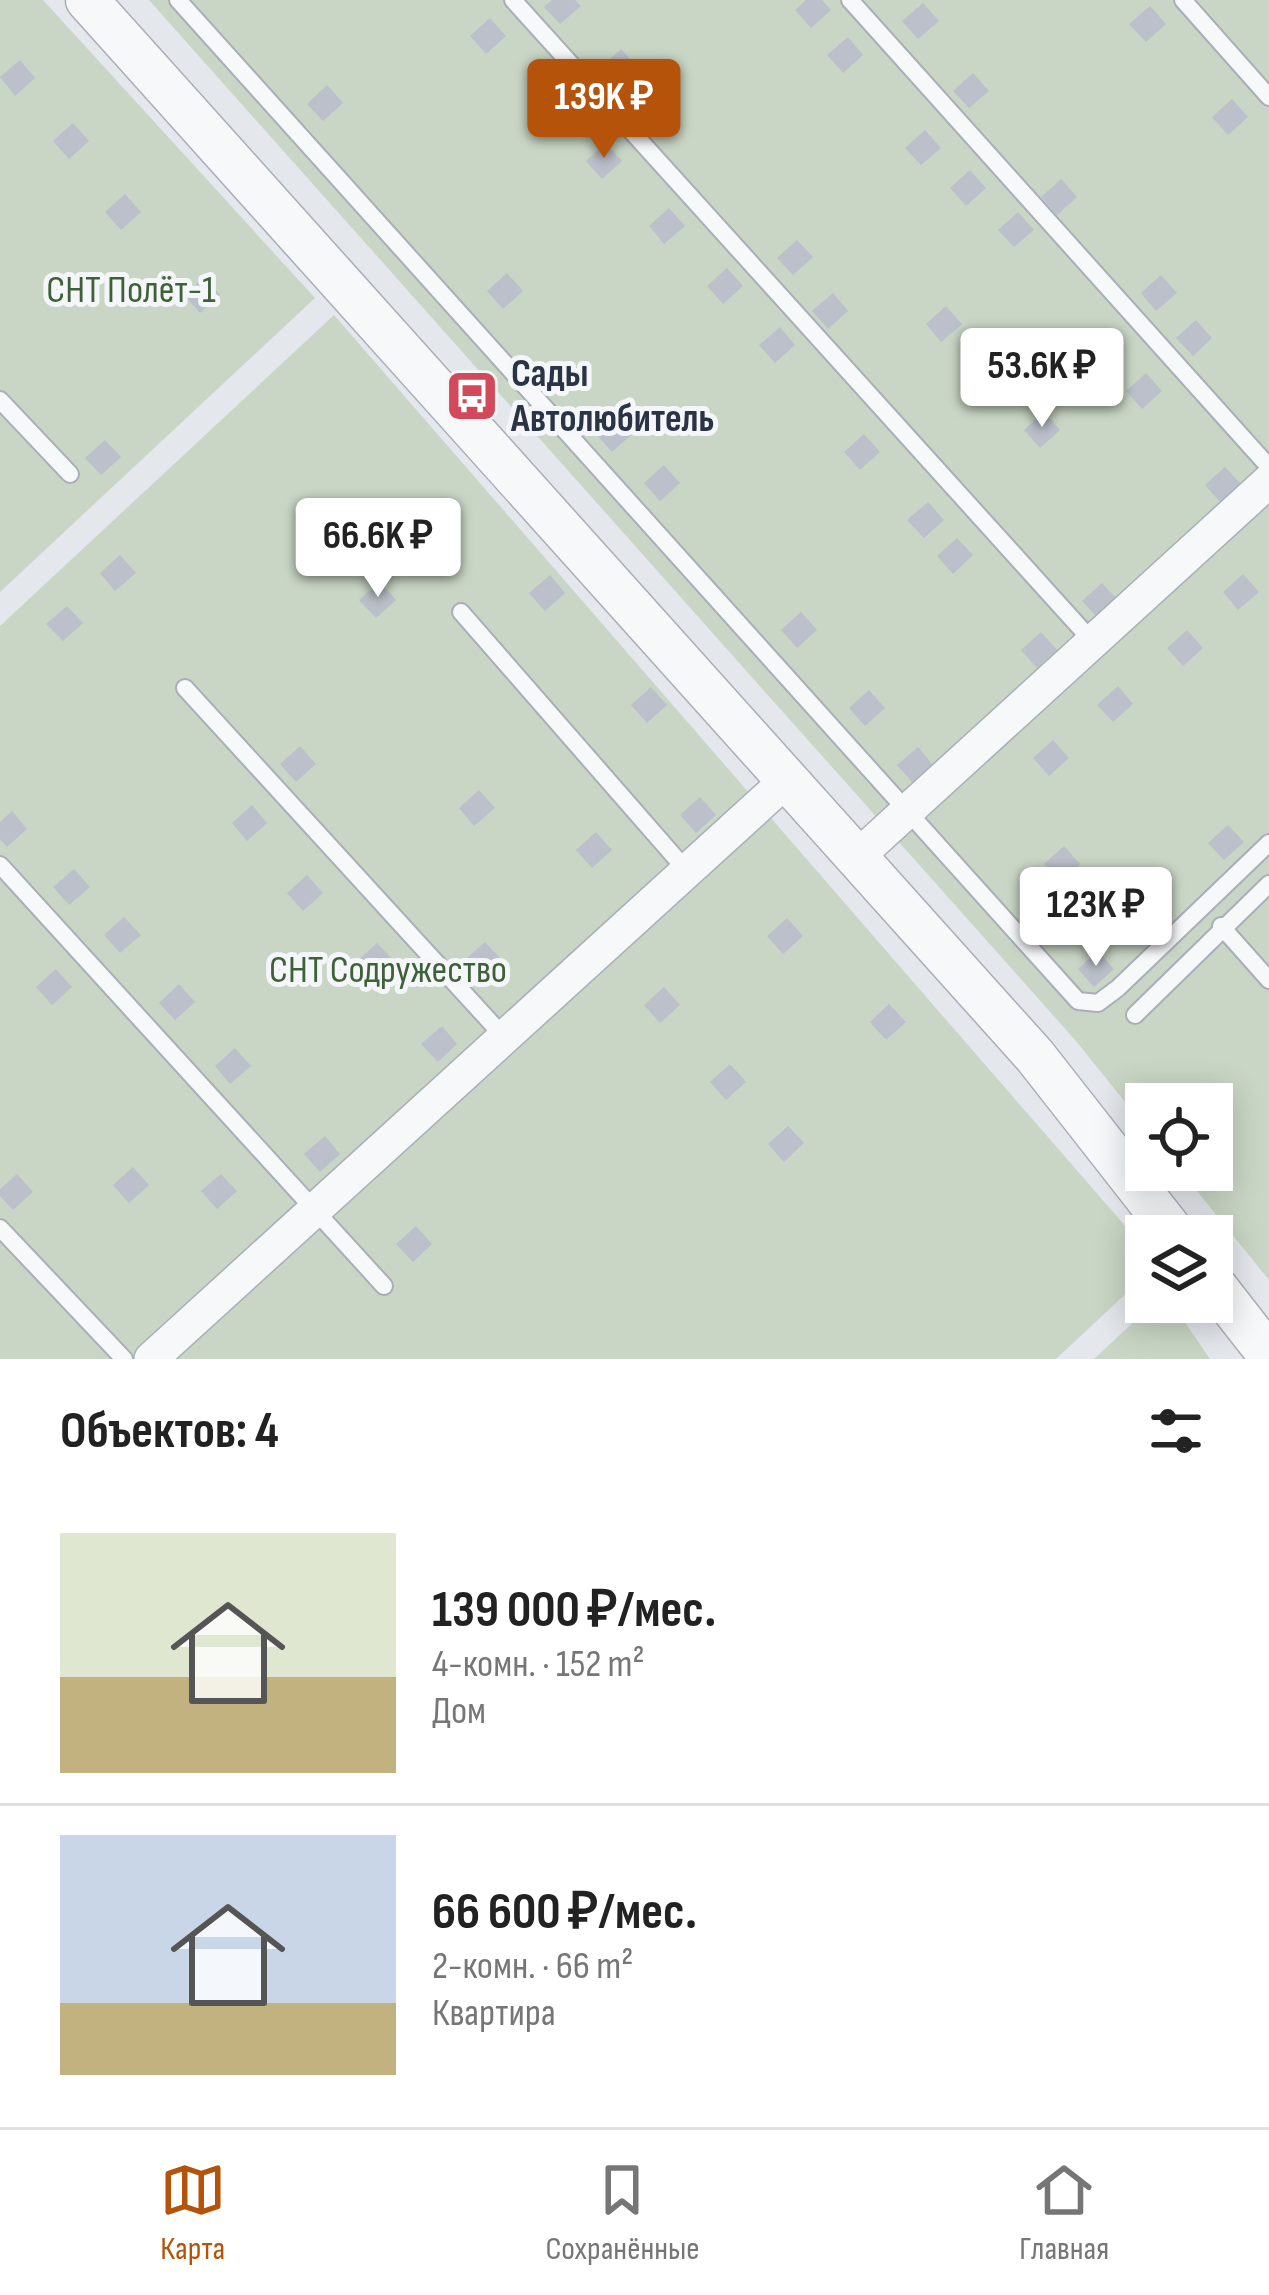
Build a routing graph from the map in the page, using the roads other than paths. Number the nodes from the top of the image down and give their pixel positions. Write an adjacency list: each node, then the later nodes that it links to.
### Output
1 (87, 0): 14 (street)
2 (178, 0): 15 (lane)
3 (513, 0): 12 (lane)
4 (850, 0): 8 (lane)
5 (1183, 0): 6 (lane)
6 (1269, 97)
7 (0, 400): 9 (lane)
8 (1269, 467)
9 (70, 474)
10 (1269, 481): 12 (street)
11 (461, 612): 19 (lane)
12 (1093, 642): 15 (street)
13 (185, 688): 24 (lane)
14 (788, 778): 17 (street); 19 (street)
15 (907, 812): 16 (lane); 17 (street)
16 (1269, 843)
17 (858, 856): 26 (street)
18 (0, 865): 25 (lane)
19 (687, 871): 24 (street)
20 (1269, 884): 21 (lane)
21 (1221, 926): 22 (lane); 23 (lane)
22 (1269, 980)
23 (1135, 1015)
24 (505, 1038): 25 (street)
25 (316, 1208): 28 (lane); 32 (street)
26 (1160, 1215)
27 (0, 1228): 31 (lane)
28 (384, 1286)
29 (1233, 1309): 30 (street)
30 (1269, 1355)
31 (124, 1359)
32 (151, 1359)

